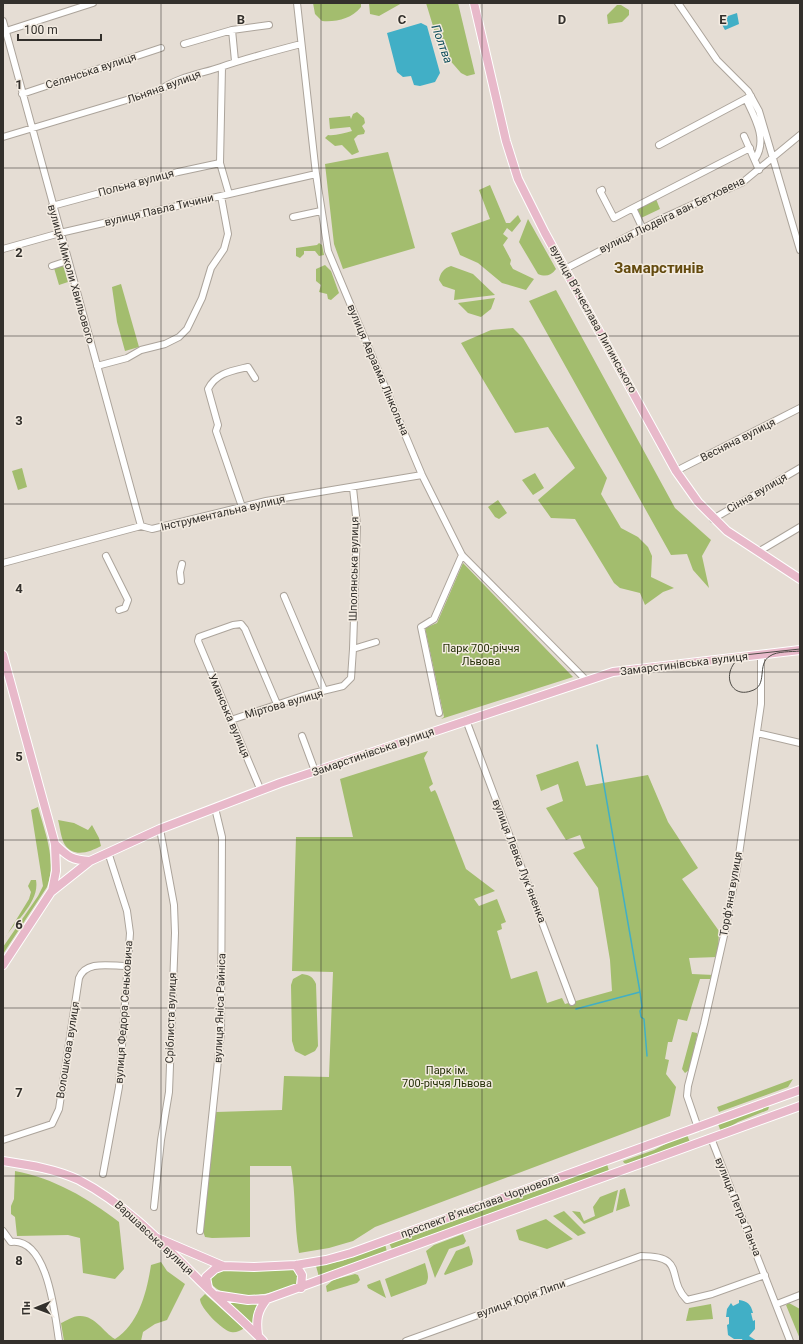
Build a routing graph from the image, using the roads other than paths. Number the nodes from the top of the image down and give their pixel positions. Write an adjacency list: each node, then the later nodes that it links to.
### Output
1 (93, 3): 8 (street)
2 (297, 3): 10 (street, вулиця Авраама Лінкольна)
3 (474, 3): 42 (main road, вулиця Вʼячеслава Липинського)
4 (678, 3): 15 (street)
5 (3, 21): 8 (street, вулиця Миколи Хвильового)
6 (269, 25): 7 (street)
7 (232, 30): 9 (street); 12 (street)
8 (6, 31): 14 (street, вулиця Миколи Хвильового)
9 (184, 44)
10 (301, 44): 12 (street, Льняна вулиця); 26 (street, вулиця Авраама Лінкольна)
11 (161, 48): 14 (street, Селянська вулиця)
12 (236, 61): 13 (street, Льняна вулиця)
13 (222, 67): 16 (street, Льняна вулиця); 24 (street)
14 (22, 94): 16 (street, вулиця Миколи Хвильового)
15 (748, 98): 20 (street); 22 (street); 23 (street)
16 (31, 130): 19 (street, Льняна вулиця); 30 (street, вулиця Миколи Хвильового)
17 (800, 135): 22 (street, вулиця Людвіга ван Бетховена)
18 (744, 136): 21 (street)
19 (3, 137)
20 (659, 145)
21 (750, 148): 23 (street); 31 (street)
22 (774, 155): 25 (street, вулиця Людвіга ван Бетховена); 39 (street)
23 (754, 159): 25 (street)
24 (220, 164): 28 (street); 30 (street, Польна вулиця)
25 (759, 170): 42 (street, вулиця Людвіга ван Бетховена)
26 (316, 174): 28 (street, вулиця Павла Тичини); 32 (street, вулиця Авраама Лінкольна)
27 (602, 190): 35 (street)
28 (229, 194): 29 (street, вулиця Павла Тичини)
29 (221, 196): 37 (street, вулиця Павла Тичини); 43 (street)
30 (52, 206): 37 (street, вулиця Миколи Хвильового)
31 (633, 208): 35 (street); 36 (street)
32 (321, 211): 34 (street); 48 (street, вулиця Авраама Лінкольна)
33 (607, 212): 35 (street)
34 (293, 217)
35 (614, 218)
36 (641, 225)
37 (60, 233): 38 (street, вулиця Павла Тичини); 40 (street, вулиця Миколи Хвильового)
38 (3, 249)
39 (800, 250)
40 (67, 261): 41 (street); 43 (street, вулиця Миколи Хвильового)
41 (52, 266)
42 (565, 269): 47 (main road, вулиця Вʼячеслава Липинського)
43 (97, 366): 52 (street, вулиця Миколи Хвильового)
44 (254, 378): 50 (street)
45 (800, 408): 47 (street, Весняна вулиця)
46 (800, 468): 51 (street, Сінна вулиця)
47 (676, 471): 51 (main road, вулиця Вʼячеслава Липинського)
48 (422, 475): 49 (street, Інструментальна вулиця); 55 (street, вулиця Авраама Лінкольна)
49 (353, 488): 50 (street, Інструментальна вулиця); 64 (street, Шполянська вулиця)
50 (242, 507): 52 (street, Інструментальна вулиця)
51 (713, 519): 54 (main road, вулиця Вʼячеслава Липинського)
52 (141, 526): 57 (street, Інструментальна вулиця)
53 (800, 527): 54 (street)
54 (758, 552): 59 (main road, вулиця Вʼячеслава Липинського)
55 (462, 555): 68 (street, вулиця Авраама Лінкольна); 71 (street)
56 (106, 556): 62 (street)
57 (3, 563)
58 (182, 564): 60 (street)
59 (800, 579)
60 (181, 581)
61 (284, 596): 69 (street)
62 (119, 610)
63 (376, 642): 64 (street)
64 (353, 649): 69 (street, Міртова вулиця)
65 (800, 650): 67 (main road, Замарстинівська вулиця)
66 (3, 655): 77 (main road)
67 (761, 655): 68 (main road, Замарстинівська вулиця); 74 (street, Торфʼяна вулиця)
68 (586, 680): 73 (main road, Замарстинівська вулиця)
69 (324, 690): 70 (street, Міртова вулиця)
70 (277, 704): 72 (street, Міртова вулиця); 72 (street, Уманська вулиця)
71 (439, 713)
72 (231, 720): 79 (street, Уманська вулиця)
73 (466, 720): 78 (main road, Замарстинівська вулиця); 89 (street, вулиця Левка Лукʼяненка)
74 (757, 733): 76 (street); 94 (street, Торфʼяна вулиця)
75 (302, 736): 78 (street)
76 (800, 743)
77 (34, 770): 80 (main road); 83 (main road)
78 (315, 771): 79 (main road, Замарстинівська вулиця)
79 (261, 791): 81 (main road, Замарстинівська вулиця)
80 (40, 796)
81 (215, 808): 82 (main road, Замарстинівська вулиця); 103 (street, вулиця Яніса Райніса)
82 (160, 830): 84 (main road, Замарстинівська вулиця); 101 (street, Сріблиста вулиця)
83 (55, 844): 85 (main road); 86 (main road)
84 (108, 852): 85 (main road, Замарстинівська вулиця); 88 (street, вулиця Федора Сеньковича)
85 (90, 861): 86 (main road, Замарстинівська вулиця)
86 (52, 892): 87 (main road, Замарстинівська вулиця)
87 (3, 965)
88 (127, 966): 96 (street, Волошкова вулиця); 100 (street, вулиця Федора Сеньковича)
89 (572, 1002)
90 (800, 1090): 91 (main road, проспект Вʼячеслава Чорновола)
91 (772, 1100): 93 (main road); 94 (main road, проспект Вʼячеслава Чорновола)
92 (800, 1106): 93 (main road, проспект Вʼячеслава Чорновола)
93 (777, 1114): 95 (main road, проспект Вʼячеслава Чорновола)
94 (698, 1128): 97 (main road, проспект Вʼячеслава Чорновола)
95 (711, 1138): 99 (main road, проспект Вʼячеслава Чорновола); 107 (street, вулиця Петра Панча)
96 (3, 1140)
97 (622, 1156): 99 (main road); 105 (main road, проспект Вʼячеслава Чорновола)
98 (3, 1161): 104 (main road, Варшавська вулиця)
99 (625, 1169): 109 (main road, проспект Вʼячеслава Чорновола)
100 (103, 1174)
101 (154, 1207)
102 (3, 1231): 115 (street)
103 (200, 1231)
104 (155, 1237): 106 (main road, проспект Вʼячеслава Чорновола); 108 (main road, Варшавська вулиця)
105 (296, 1265): 106 (main road, проспект Вʼячеслава Чорновола); 109 (main road)
106 (223, 1266): 108 (main road)
107 (765, 1275): 113 (street, вулиця Петра Панча); 116 (street, вулиця Юрія Липи)
108 (208, 1288): 110 (main road, Варшавська вулиця)
109 (301, 1288): 112 (main road, проспект Вʼячеслава Чорновола)
110 (215, 1295): 112 (main road, проспект Вʼячеслава Чорновола); 114 (main road, Варшавська вулиця)
111 (800, 1296): 113 (street)
112 (267, 1299): 114 (main road)
113 (777, 1304): 117 (street, вулиця Петра Панча)
114 (260, 1338)
115 (59, 1341)
116 (406, 1341)
117 (790, 1341)

